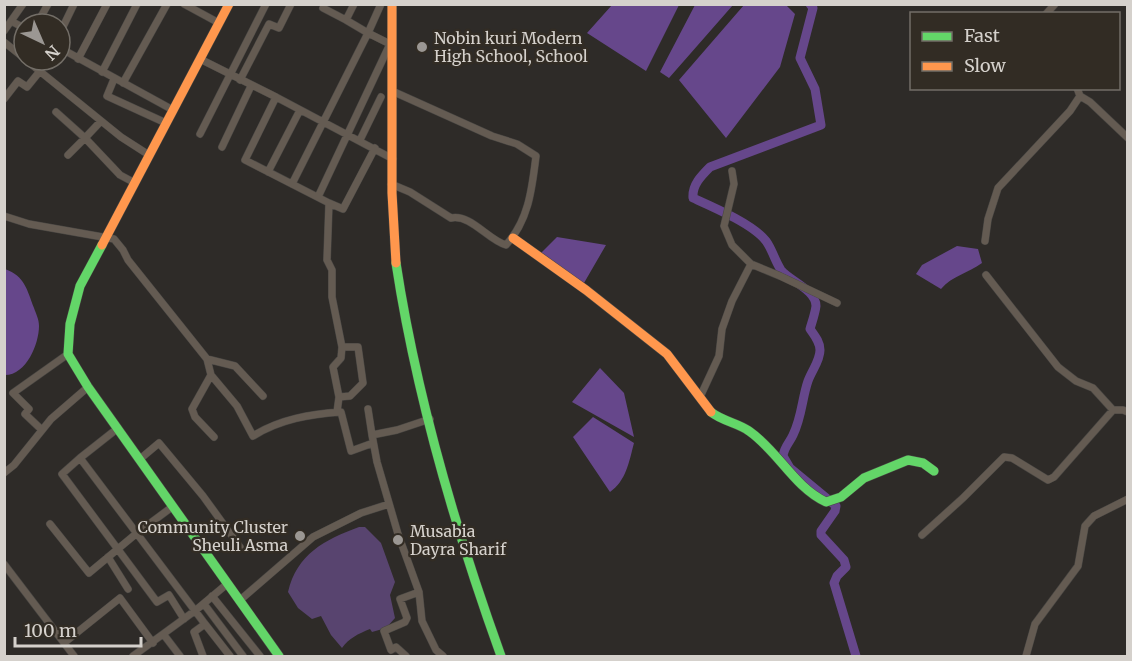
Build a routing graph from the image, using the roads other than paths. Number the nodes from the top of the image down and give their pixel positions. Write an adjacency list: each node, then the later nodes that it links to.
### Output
1 (23, 4): 15 (street)
2 (107, 4): 21 (street)
3 (137, 4): 25 (street)
4 (166, 4): 29 (street)
5 (184, 4): 16 (street)
6 (229, 4): 16 (street)
7 (266, 4): 26 (street)
8 (291, 4): 28 (street)
9 (316, 4): 13 (street)
10 (354, 4): 14 (street)
11 (381, 4): 18 (street)
12 (392, 4): 19 (street)
13 (325, 6): 14 (street)
14 (346, 20): 18 (street)
15 (11, 21): 17 (street)
16 (219, 23): 22 (street)
17 (4, 31)
18 (368, 33): 19 (street); 41 (street)
19 (391, 45): 32 (street); 44 (street)
20 (72, 55): 21 (street)
21 (78, 59): 25 (street)
22 (200, 60): 26 (street); 37 (street)
23 (39, 72): 36 (street)
24 (41, 72): 40 (street)
25 (102, 72): 27 (street)
26 (229, 74): 28 (street); 43 (street)
27 (114, 79): 29 (street); 42 (street)
28 (240, 80): 30 (street)
29 (123, 83): 37 (street)
30 (251, 86): 34 (street); 48 (street)
31 (1078, 90): 33 (street)
32 (392, 91): 52 (street); 62 (street)
33 (1080, 96): 46 (street); 63 (street)
34 (276, 97): 38 (street); 54 (street)
35 (381, 97): 47 (street)
36 (4, 99)
37 (173, 110): 42 (street)
38 (300, 110): 41 (street); 54 (street)
39 (56, 112): 45 (street)
40 (101, 121): 45 (street); 51 (street)
41 (323, 122): 44 (street); 56 (street)
42 (166, 123): 51 (street)
43 (200, 134)
44 (348, 134): 47 (street); 58 (street)
45 (85, 138): 50 (street); 55 (street)
46 (1128, 138)
47 (360, 140): 49 (street)
48 (222, 147)
49 (375, 148): 52 (street); 59 (street)
50 (68, 155)
51 (149, 155): 55 (street)
52 (393, 159): 57 (street)
53 (732, 171): 64 (street)
54 (268, 172): 56 (street)
55 (135, 183): 61 (street)
56 (292, 184): 58 (street)
57 (391, 184): 62 (street); 79 (street)
58 (318, 197): 59 (street)
59 (329, 203): 67 (street)
60 (4, 216): 61 (street)
61 (106, 237): 68 (street); 69 (street)
62 (513, 238): 74 (street)
63 (985, 241)
64 (751, 264): 66 (street); 74 (street)
65 (986, 275): 76 (street)
66 (837, 303)
67 (342, 347): 73 (street); 73 (street)
68 (68, 354): 71 (street); 81 (street)
69 (207, 359): 70 (street); 72 (street)
70 (211, 375): 77 (street); 83 (street)
71 (88, 387): 80 (street); 81 (street)
72 (263, 396)
73 (339, 397): 77 (street)
74 (700, 397): 87 (street)
75 (368, 409): 82 (street)
76 (1113, 410): 78 (street); 94 (street)
77 (337, 412): 84 (street)
78 (1128, 412)
79 (430, 419): 82 (street); 121 (street)
80 (118, 428): 85 (street); 86 (street)
81 (42, 430): 88 (street)
82 (372, 435): 84 (street)
83 (214, 438)
84 (373, 443): 90 (street)
85 (80, 458): 93 (street); 96 (street)
86 (140, 459): 91 (street); 95 (street)
87 (934, 471)
88 (4, 473)
89 (1128, 499): 122 (street)
90 (389, 504): 101 (street); 103 (street)
91 (172, 507): 93 (street); 99 (street)
92 (50, 524): 97 (street)
93 (137, 533): 96 (street); 105 (street)
94 (922, 535)
95 (240, 547)
96 (117, 549): 97 (street); 106 (street)
97 (108, 557): 100 (street)
98 (4, 564): 109 (street)
99 (227, 584): 102 (street); 103 (street)
100 (128, 589)
101 (419, 592): 119 (street); 120 (street)
102 (212, 596): 104 (street); 117 (street)
103 (239, 601): 118 (street)
104 (204, 603): 105 (street); 116 (street)
105 (196, 610): 106 (street); 107 (street)
106 (184, 619): 108 (street)
107 (205, 624): 114 (street); 115 (street)
108 (164, 635): 110 (street); 113 (street)
109 (64, 643): 110 (street); 111 (street)
110 (153, 643): 112 (street)
111 (74, 657)
112 (134, 657)
113 (180, 657)
114 (203, 657)
115 (230, 657)
116 (243, 657)
117 (260, 657)
118 (279, 657)
119 (406, 657)
120 (443, 657)
121 (501, 657)
122 (1026, 657)

